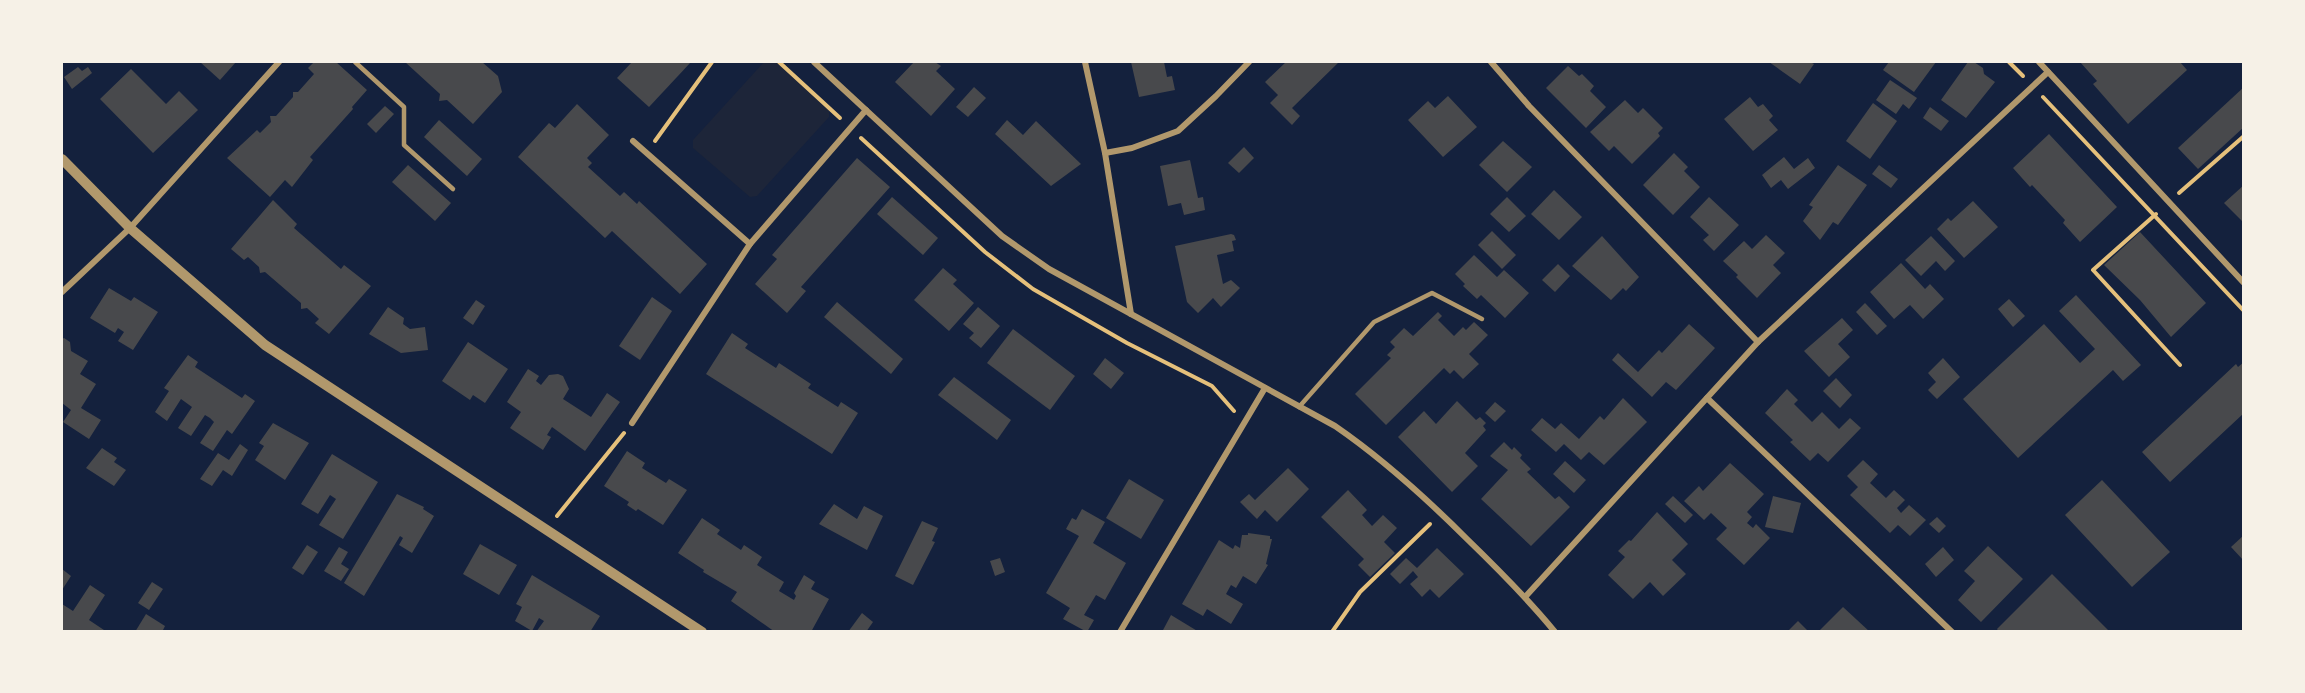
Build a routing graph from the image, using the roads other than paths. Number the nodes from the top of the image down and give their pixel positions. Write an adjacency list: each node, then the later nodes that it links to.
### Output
1 (279, 62): 14 (street)
2 (355, 62): 13 (lane)
3 (814, 62): 9 (street)
4 (1085, 62): 11 (street)
5 (1249, 62): 11 (street)
6 (1491, 62): 20 (street)
7 (2039, 62): 8 (street)
8 (2048, 72): 16 (street); 20 (street)
9 (866, 110): 15 (street); 18 (street)
10 (633, 141): 15 (street)
11 (1105, 153): 18 (street)
12 (62, 159): 14 (street)
13 (453, 189)
14 (130, 228): 17 (street); 26 (street)
15 (750, 244): 24 (street)
16 (2243, 282)
17 (62, 292)
18 (1131, 314): 21 (street)
19 (1482, 319): 23 (lane)
20 (1758, 342): 22 (street)
21 (1265, 388): 23 (street); 27 (street)
22 (1707, 398): 25 (street); 29 (street)
23 (1299, 407): 25 (street)
24 (632, 423)
25 (1526, 596): 28 (street)
26 (702, 632)
27 (1120, 632)
28 (1555, 632)
29 (1952, 632)

